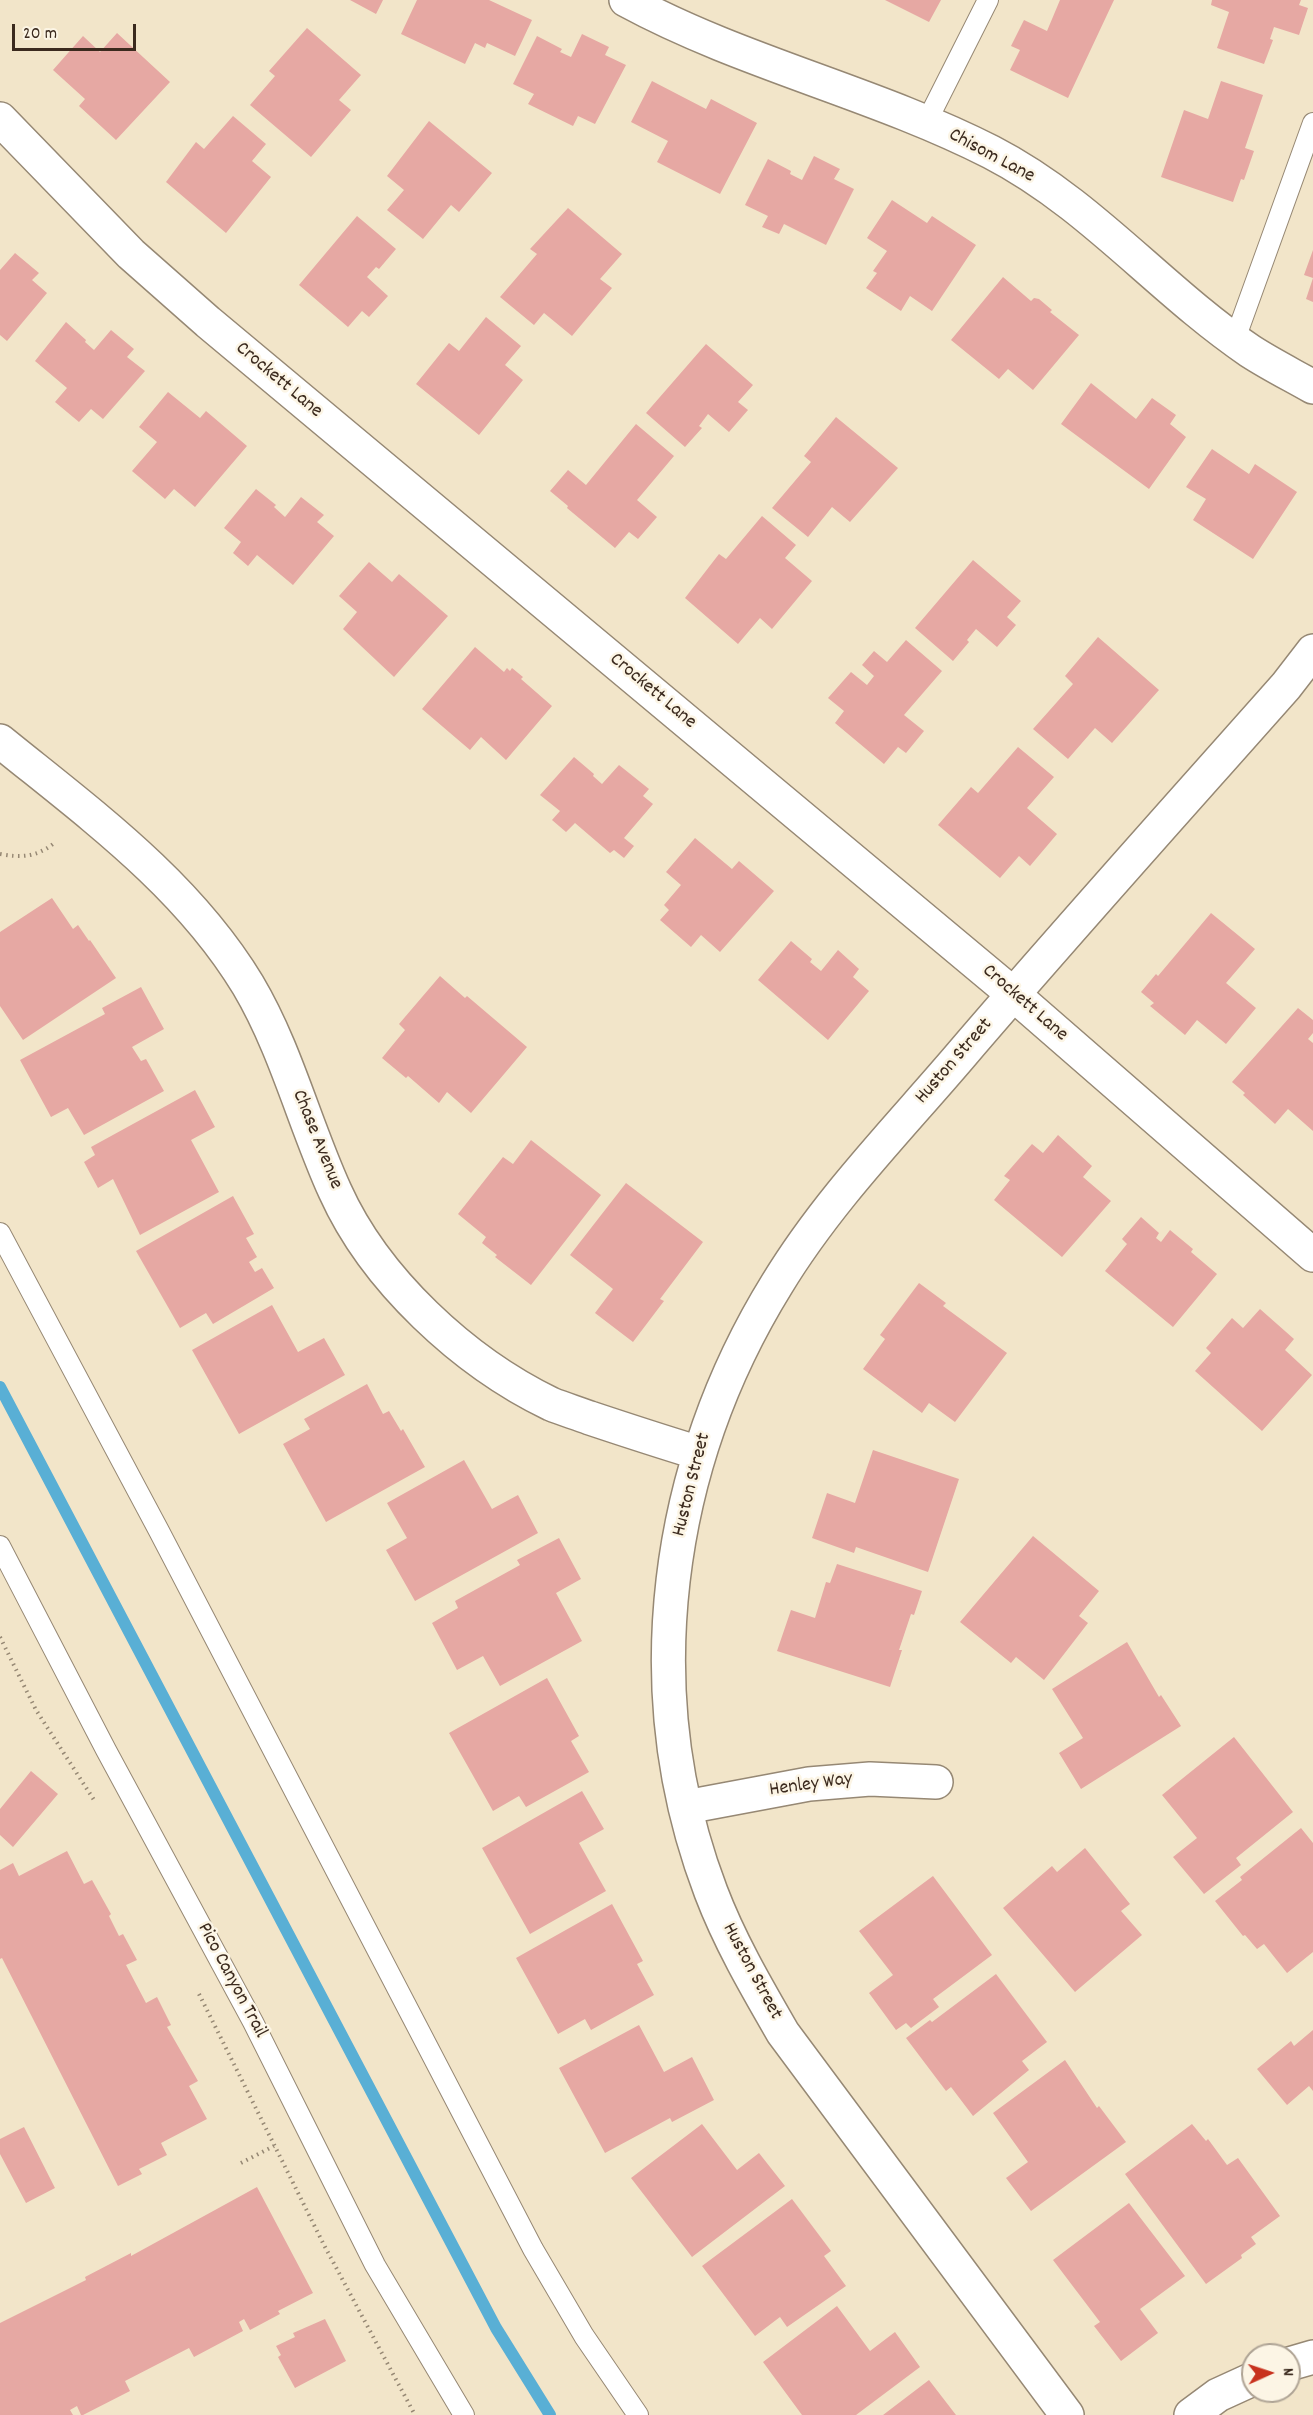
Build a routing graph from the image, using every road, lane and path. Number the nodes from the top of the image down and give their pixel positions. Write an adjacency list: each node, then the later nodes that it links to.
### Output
1 (988, 0): 4 (lane)
2 (642, 4): 4 (street, Chisom Lane)
3 (0, 120): 12 (street, Crockett Lane)
4 (926, 123): 6 (street, Chisom Lane)
5 (1313, 123): 6 (lane)
6 (1235, 339): 7 (street, Chisom Lane)
7 (1313, 387)
8 (1313, 651): 12 (street, Huston Street)
9 (0, 741): 15 (street, Chase Avenue)
10 (52, 844): 11 (path)
11 (0, 854)
12 (1013, 994): 14 (street, Crockett Lane); 15 (street, Huston Street)
13 (0, 1233): 27 (lane)
14 (1313, 1256)
15 (699, 1453): 19 (street, Huston Street)
16 (0, 1546): 26 (lane, Pico Canyon Trail)
17 (0, 1637): 20 (path)
18 (936, 1782): 19 (street, Henley Way)
19 (686, 1808): 28 (street, Huston Street)
20 (100, 1809)
21 (197, 1990): 22 (path)
22 (274, 2145): 23 (path); 25 (path)
23 (241, 2163)
24 (1241, 2384): 29 (street)
25 (415, 2415)
26 (464, 2415)
27 (638, 2415)
28 (1067, 2415)
29 (1191, 2415)

